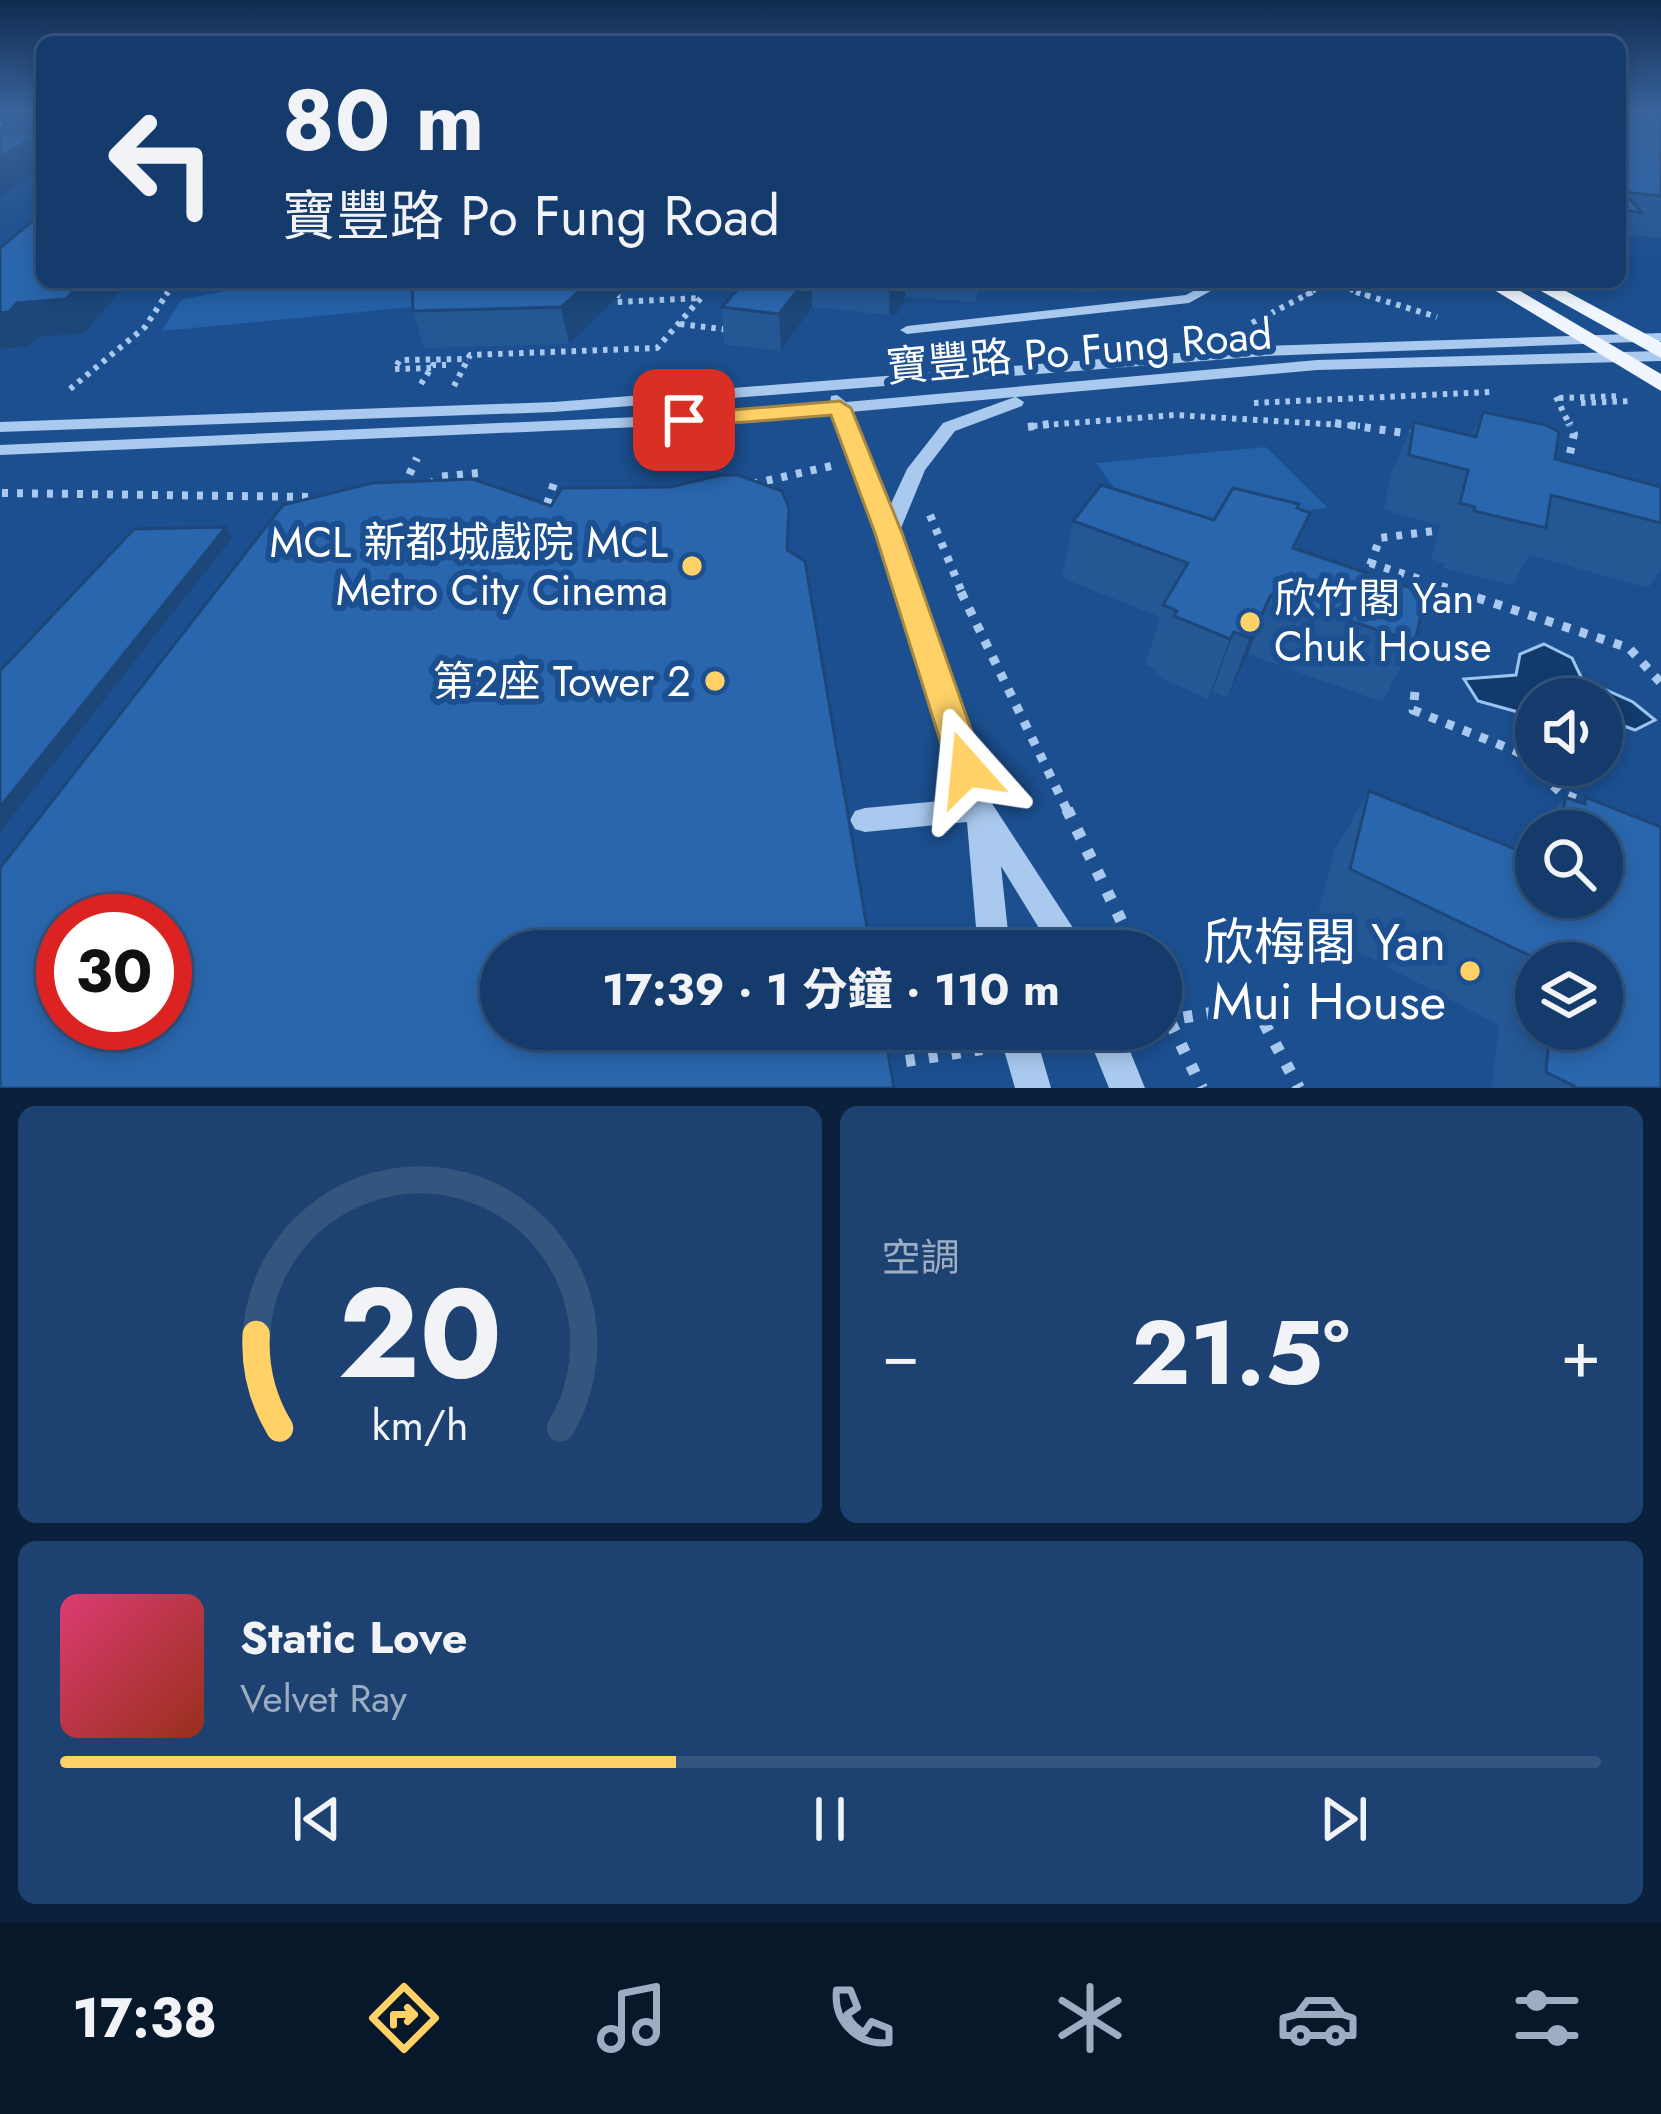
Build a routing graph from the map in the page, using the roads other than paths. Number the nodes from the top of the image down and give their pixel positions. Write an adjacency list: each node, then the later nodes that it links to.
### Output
1 (1208, 288): 4 (street)
2 (1501, 288): 6 (main road)
3 (1547, 288): 5 (main road)
4 (907, 330)
5 (1649, 337): 6 (street, 寶豐路 Po Fung Road); 7 (main road)
6 (1587, 338): 8 (main road); 11 (street, 寶豐路 Po Fung Road)
7 (1661, 353): 8 (street, 寶豐路 Po Fung Road)
8 (1617, 357): 9 (main road); 10 (street, 寶豐路 Po Fung Road)
9 (1661, 384)
10 (1045, 391): 11 (street, 寶豐路 Po Fung Road); 14 (street)
11 (836, 398): 12 (street, 寶豐路 Po Fung Road); 13 (street, 寶豐路 Po Fung Road); 14 (street)
12 (4, 430)
13 (0, 450)
14 (889, 533): 15 (street)
15 (980, 808): 16 (street); 17 (street); 18 (street)
16 (866, 820)
17 (992, 930)
18 (1058, 930)
19 (1022, 1050): 21 (street)
20 (1112, 1050): 22 (street)
21 (1034, 1088)
22 (1127, 1088)

